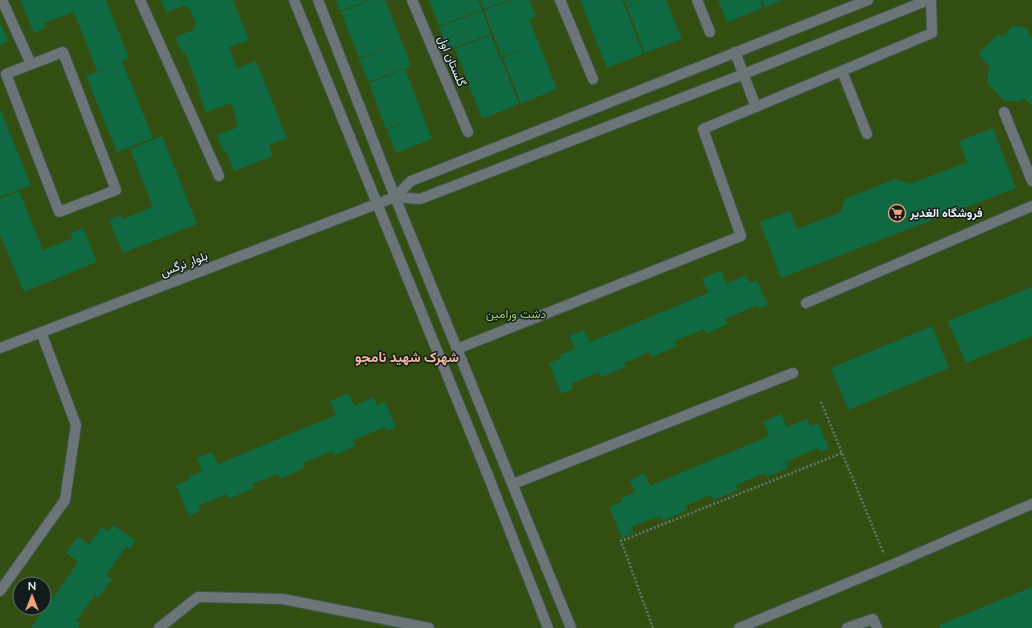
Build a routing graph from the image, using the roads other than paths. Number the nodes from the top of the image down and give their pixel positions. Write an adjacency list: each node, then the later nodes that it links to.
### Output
1 (2, 0): 12 (street)
2 (140, 0): 20 (street)
3 (294, 0): 23 (street)
4 (318, 0): 22 (street)
5 (412, 0): 18 (street, گلستان اول)
6 (560, 0): 15 (street)
7 (697, 0): 10 (street)
8 (868, 0): 11 (street)
9 (929, 0): 13 (street); 14 (street)
10 (710, 32)
11 (735, 52): 14 (street); 22 (street)
12 (31, 64): 12 (street)
13 (842, 71): 16 (street); 19 (street)
14 (744, 74): 16 (street); 22 (street)
15 (593, 79)
16 (756, 107): 28 (street)
17 (1004, 112): 21 (street)
18 (468, 132)
19 (867, 134)
20 (219, 176)
21 (1032, 181)
22 (396, 197): 23 (street, بلوار نرگس); 28 (street)
23 (376, 205): 26 (street, بلوار نرگس); 35 (street)
24 (1032, 206): 25 (street)
25 (806, 303)
26 (41, 332): 27 (street, بلوار نرگس); 32 (street)
27 (0, 348)
28 (457, 349): 30 (street)
29 (793, 373): 30 (street)
30 (513, 484): 36 (street)
31 (1032, 504): 37 (street)
32 (0, 591)
33 (159, 628): 34 (street)
34 (429, 628)
35 (548, 628)
36 (571, 628)
37 (739, 628)
38 (847, 628): 39 (street)
39 (877, 628)

